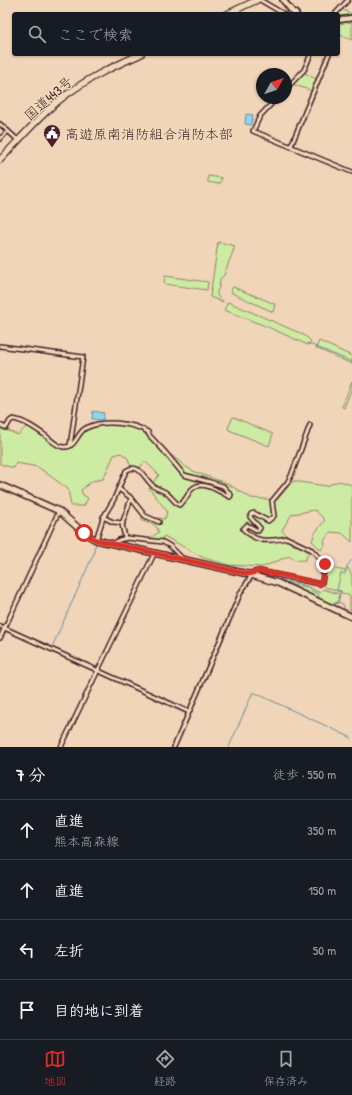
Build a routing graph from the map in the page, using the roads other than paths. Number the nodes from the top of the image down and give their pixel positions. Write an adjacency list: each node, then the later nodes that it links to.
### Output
1 (257, 0): 5 (highway)
2 (260, 0): 6 (street)
3 (283, 0): 7 (street)
4 (348, 0): 8 (street)
5 (231, 12)
6 (281, 12)
7 (293, 12)
8 (338, 12)
9 (352, 18): 10 (street)
10 (340, 20)
11 (137, 56): 19 (highway, 国道443号)
12 (310, 56): 14 (street)
13 (328, 56): 20 (street)
14 (292, 83)
15 (271, 104): 20 (street)
16 (0, 124): 17 (street)
17 (8, 131): 18 (street); 19 (street)
18 (0, 139)
19 (19, 141): 21 (highway, 国道443号)
20 (291, 146): 22 (street)
21 (0, 160)
22 (352, 172)
23 (0, 346): 26 (street)
24 (0, 425): 26 (street)
25 (310, 425): 39 (street)
26 (70, 446): 28 (street)
27 (0, 484): 30 (main road)
28 (119, 489): 29 (street); 31 (street)
29 (131, 499): 32 (street); 33 (street)
30 (59, 511): 35 (main road); 42 (street)
31 (103, 517): 33 (street); 35 (street)
32 (159, 522)
33 (123, 523): 34 (street)
34 (125, 538): 36 (street); 38 (street)
35 (96, 540): 36 (main road)
36 (113, 544): 37 (main road)
37 (154, 554): 38 (main road); 44 (street)
38 (185, 560): 39 (main road)
39 (250, 574): 40 (main road); 45 (street)
40 (352, 616)
41 (0, 626): 42 (street)
42 (4, 628): 43 (street); 44 (street)
43 (0, 638)
44 (98, 671): 45 (street); 46 (street)
45 (189, 712): 47 (street)
46 (61, 747)
47 (174, 747)

